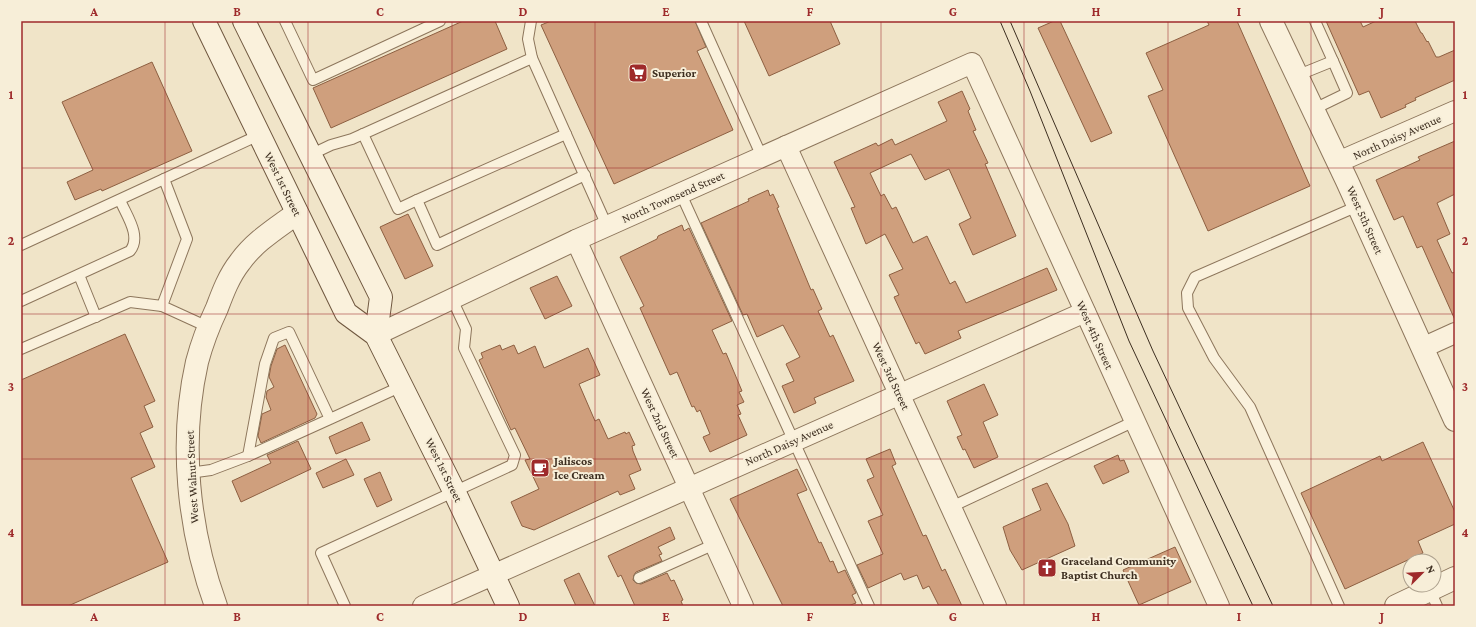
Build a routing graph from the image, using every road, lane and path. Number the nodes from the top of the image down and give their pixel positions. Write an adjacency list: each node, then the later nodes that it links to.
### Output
1 (204, 21): 17 (main road, West 1st Street)
2 (244, 21): 19 (main road)
3 (285, 21): 4 (lane)
4 (440, 21)
5 (531, 21): 9 (lane)
6 (701, 21): 20 (lane)
7 (1271, 21): 12 (main road, West 5th Street)
8 (1316, 21): 10 (lane)
9 (532, 58): 15 (lane); 16 (lane)
10 (1333, 61): 12 (lane); 13 (lane)
11 (972, 63): 18 (street, North Townsend Street); 36 (street, West 4th Street)
12 (1296, 76): 13 (main road, West 5th Street)
13 (1312, 110): 21 (main road, West 5th Street)
14 (1455, 111): 21 (street, North Daisy Avenue)
15 (363, 134): 19 (lane); 26 (lane)
16 (566, 134): 22 (lane); 26 (lane)
17 (259, 135): 23 (lane); 28 (main road, West 1st Street)
18 (786, 146): 20 (street, North Townsend Street); 44 (street, West 3rd Street)
19 (310, 155): 40 (main road)
20 (762, 157): 24 (street, North Townsend Street)
21 (1338, 162): 27 (main road, West 5th Street)
22 (585, 175): 26 (lane); 29 (lane)
23 (164, 179): 25 (lane); 35 (lane)
24 (681, 194): 29 (street, North Townsend Street); 48 (lane)
25 (120, 200): 31 (lane); 32 (lane)
26 (417, 200)
27 (1358, 206): 41 (main road, West 5th Street); 67 (lane)
28 (297, 213): 38 (main road, West Walnut Street); 40 (main road, West 1st Street)
29 (607, 226): 30 (street, North Townsend Street)
30 (576, 240): 33 (street, North Townsend Street); 51 (street, West 2nd Street)
31 (21, 245)
32 (79, 275): 34 (lane); 37 (lane)
33 (452, 299): 40 (street, North Townsend Street); 52 (lane)
34 (21, 301)
35 (162, 306): 37 (lane); 38 (lane)
36 (1085, 312): 44 (street, North Daisy Avenue); 47 (street, West 4th Street)
37 (96, 317): 42 (lane)
38 (208, 328): 50 (main road, West Walnut Street)
39 (1455, 333): 41 (street)
40 (376, 335): 43 (main road, West 1st Street)
41 (1422, 348): 46 (main road, West 5th Street)
42 (21, 349)
43 (402, 386): 45 (lane); 52 (main road, West 1st Street)
44 (899, 394): 48 (street, North Daisy Avenue); 53 (street, West 3rd Street)
45 (330, 419): 49 (lane); 49 (lane)
46 (1455, 420)
47 (1134, 421): 53 (lane); 66 (street, West 4th Street)
48 (794, 441): 51 (street, North Daisy Avenue); 64 (lane)
49 (248, 456): 50 (lane)
50 (189, 473): 59 (main road, West Walnut Street)
51 (689, 487): 54 (street, West 2nd Street); 55 (street, North Daisy Avenue)
52 (455, 493): 55 (main road, West 1st Street); 60 (lane)
53 (951, 507): 65 (street, West 3rd Street)
54 (715, 544): 56 (lane); 63 (street, West 2nd Street)
55 (494, 574): 61 (street, North Daisy Avenue); 62 (main road, West 1st Street)
56 (639, 578)
57 (1455, 578): 58 (main road)
58 (1434, 598): 68 (main road)
59 (216, 606)
60 (345, 606)
61 (423, 606)
62 (508, 606)
63 (743, 606)
64 (869, 606)
65 (996, 606)
66 (1219, 606)
67 (1339, 606)
68 (1396, 606)

